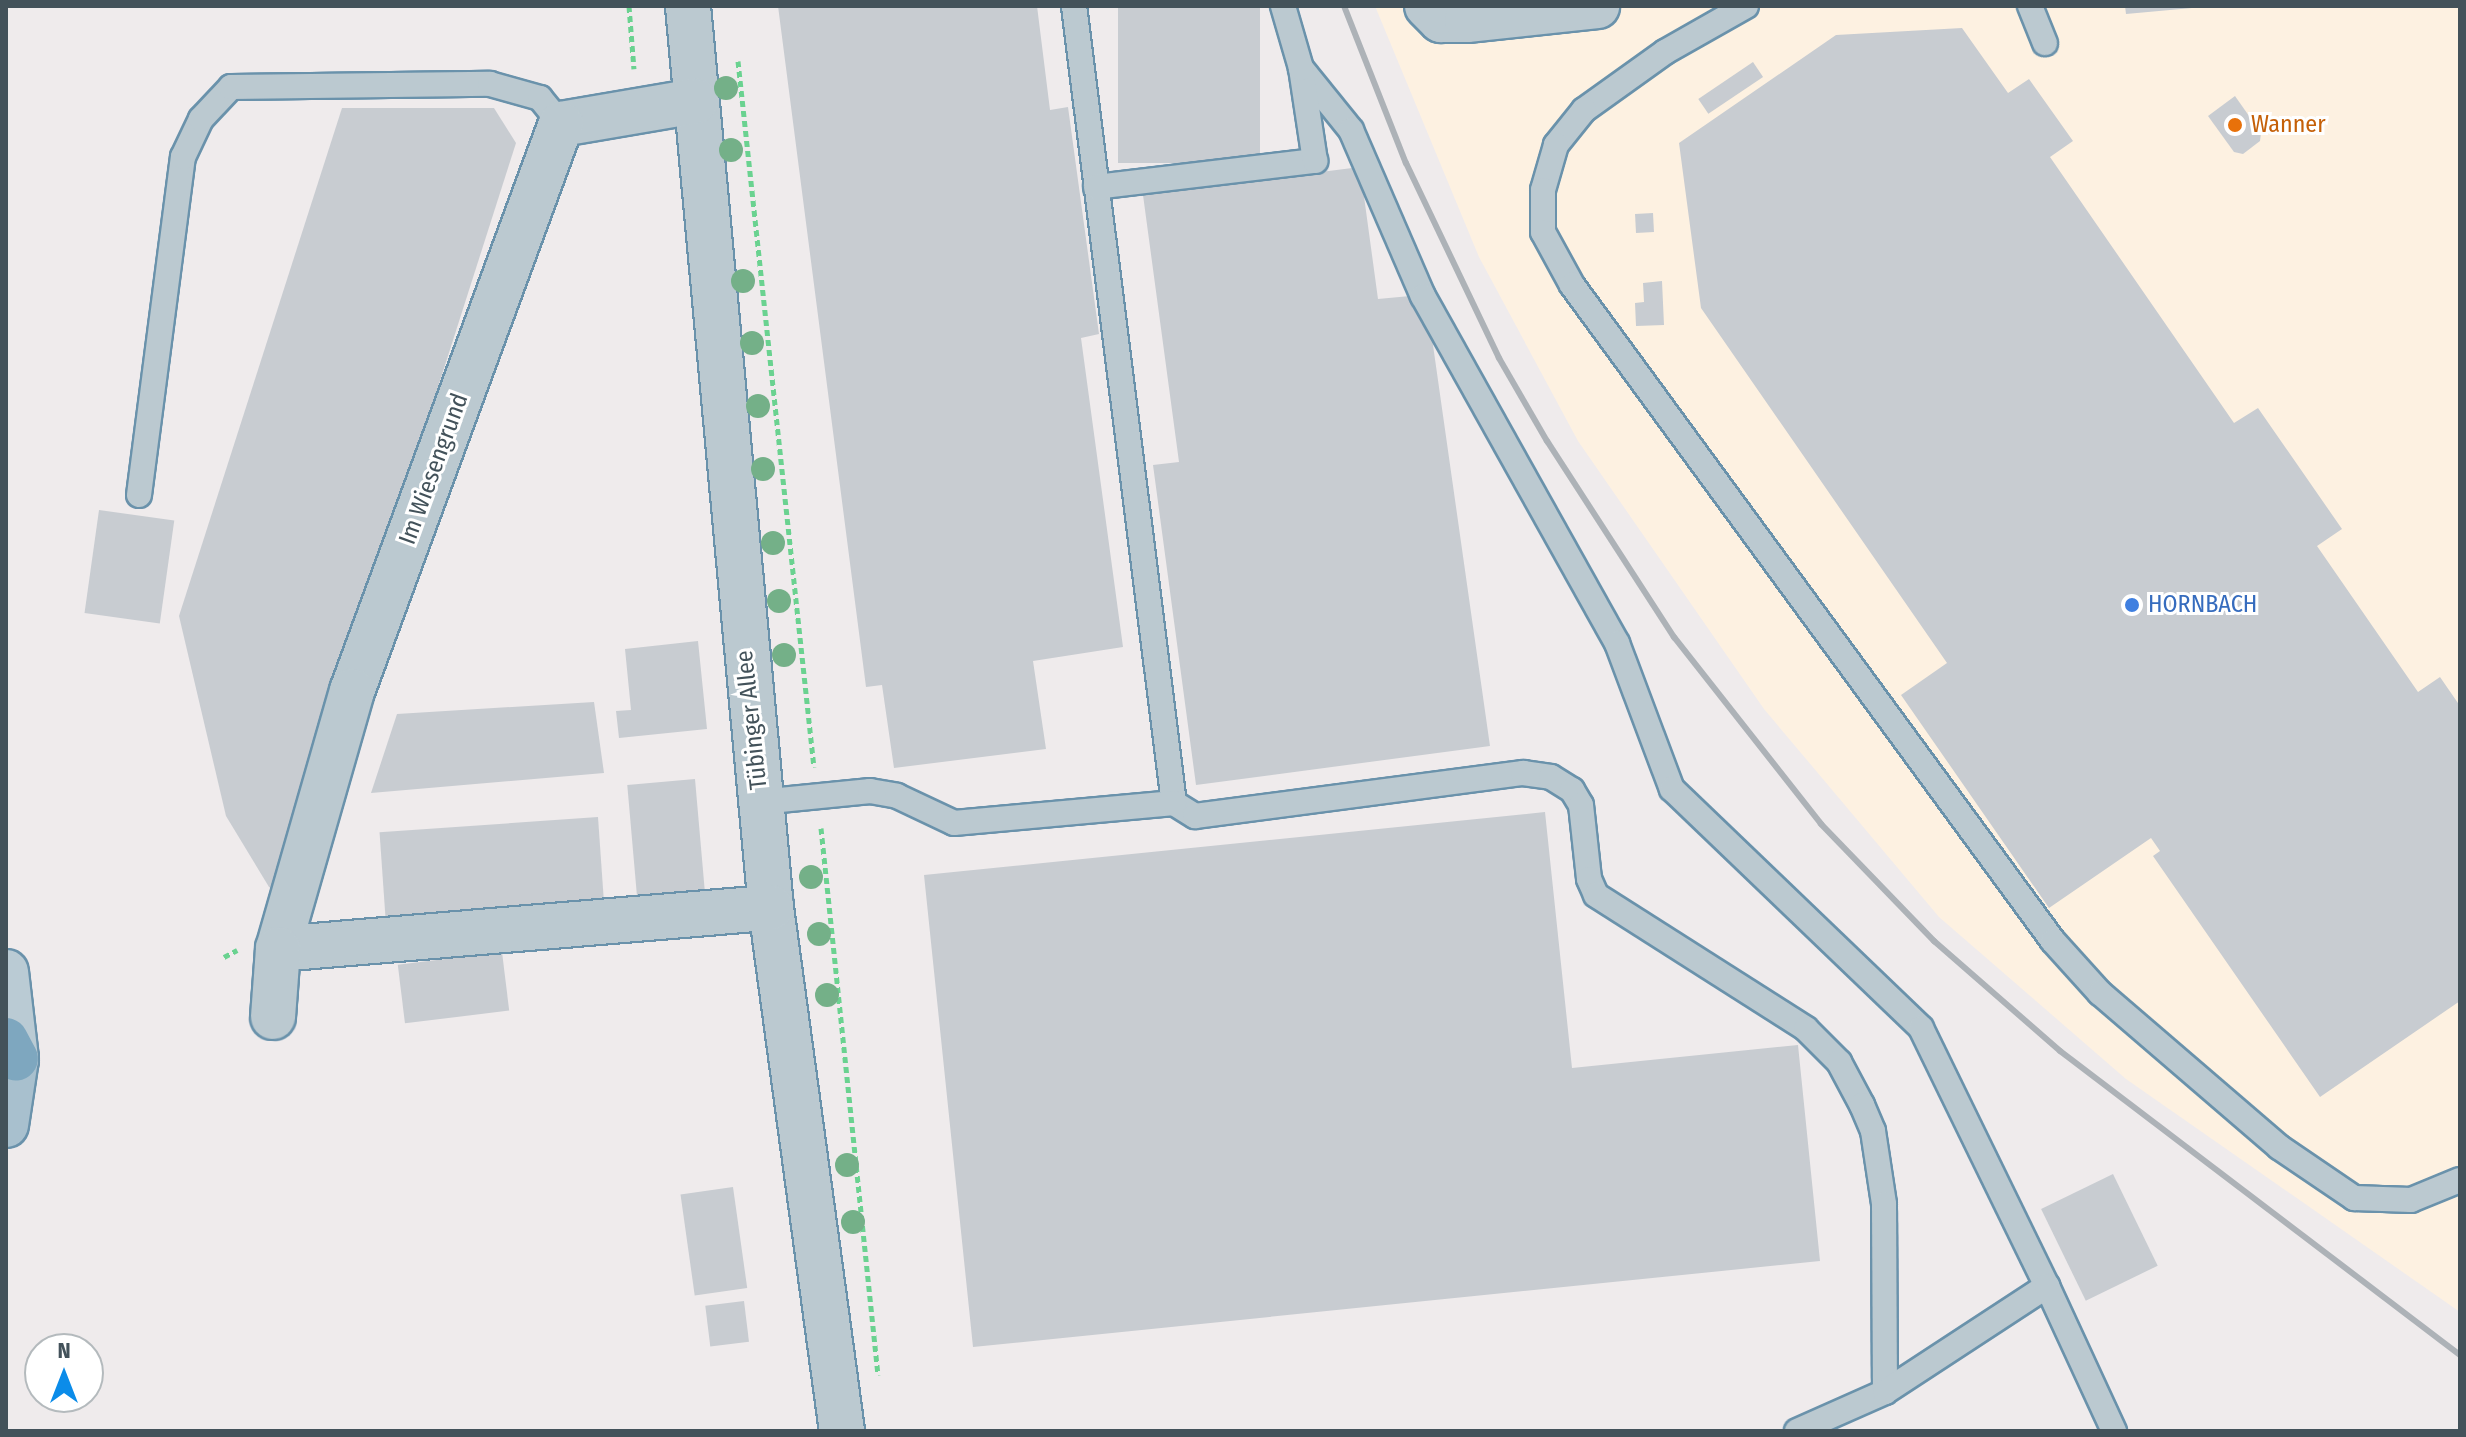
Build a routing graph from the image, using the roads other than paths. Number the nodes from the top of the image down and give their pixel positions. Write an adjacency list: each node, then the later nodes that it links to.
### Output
1 (688, 6): 10 (street, Tübinger Allee)
2 (1074, 6): 12 (lane)
3 (1283, 6): 9 (lane)
4 (1427, 6): 5 (street)
5 (1597, 6)
6 (1746, 6): 22 (lane)
7 (2030, 6): 8 (lane)
8 (2045, 43)
9 (1301, 68): 12 (lane); 23 (lane)
10 (696, 101): 11 (street); 14 (street, Tübinger Allee)
11 (561, 124): 13 (lane); 17 (street, Im Wiesengrund)
12 (1096, 187): 15 (lane)
13 (139, 495)
14 (760, 802): 15 (lane); 16 (street, Tübinger Allee)
15 (1174, 803): 24 (lane)
16 (771, 908): 17 (street); 25 (street, Tübinger Allee)
17 (278, 949): 19 (street, Im Wiesengrund)
18 (6, 972): 20 (main road)
19 (273, 1017)
20 (11, 1049): 21 (main road)
21 (6, 1125)
22 (2460, 1180)
23 (2047, 1286): 24 (lane); 27 (lane)
24 (1885, 1392): 26 (lane)
25 (842, 1431)
26 (1797, 1431)
27 (2114, 1431)

